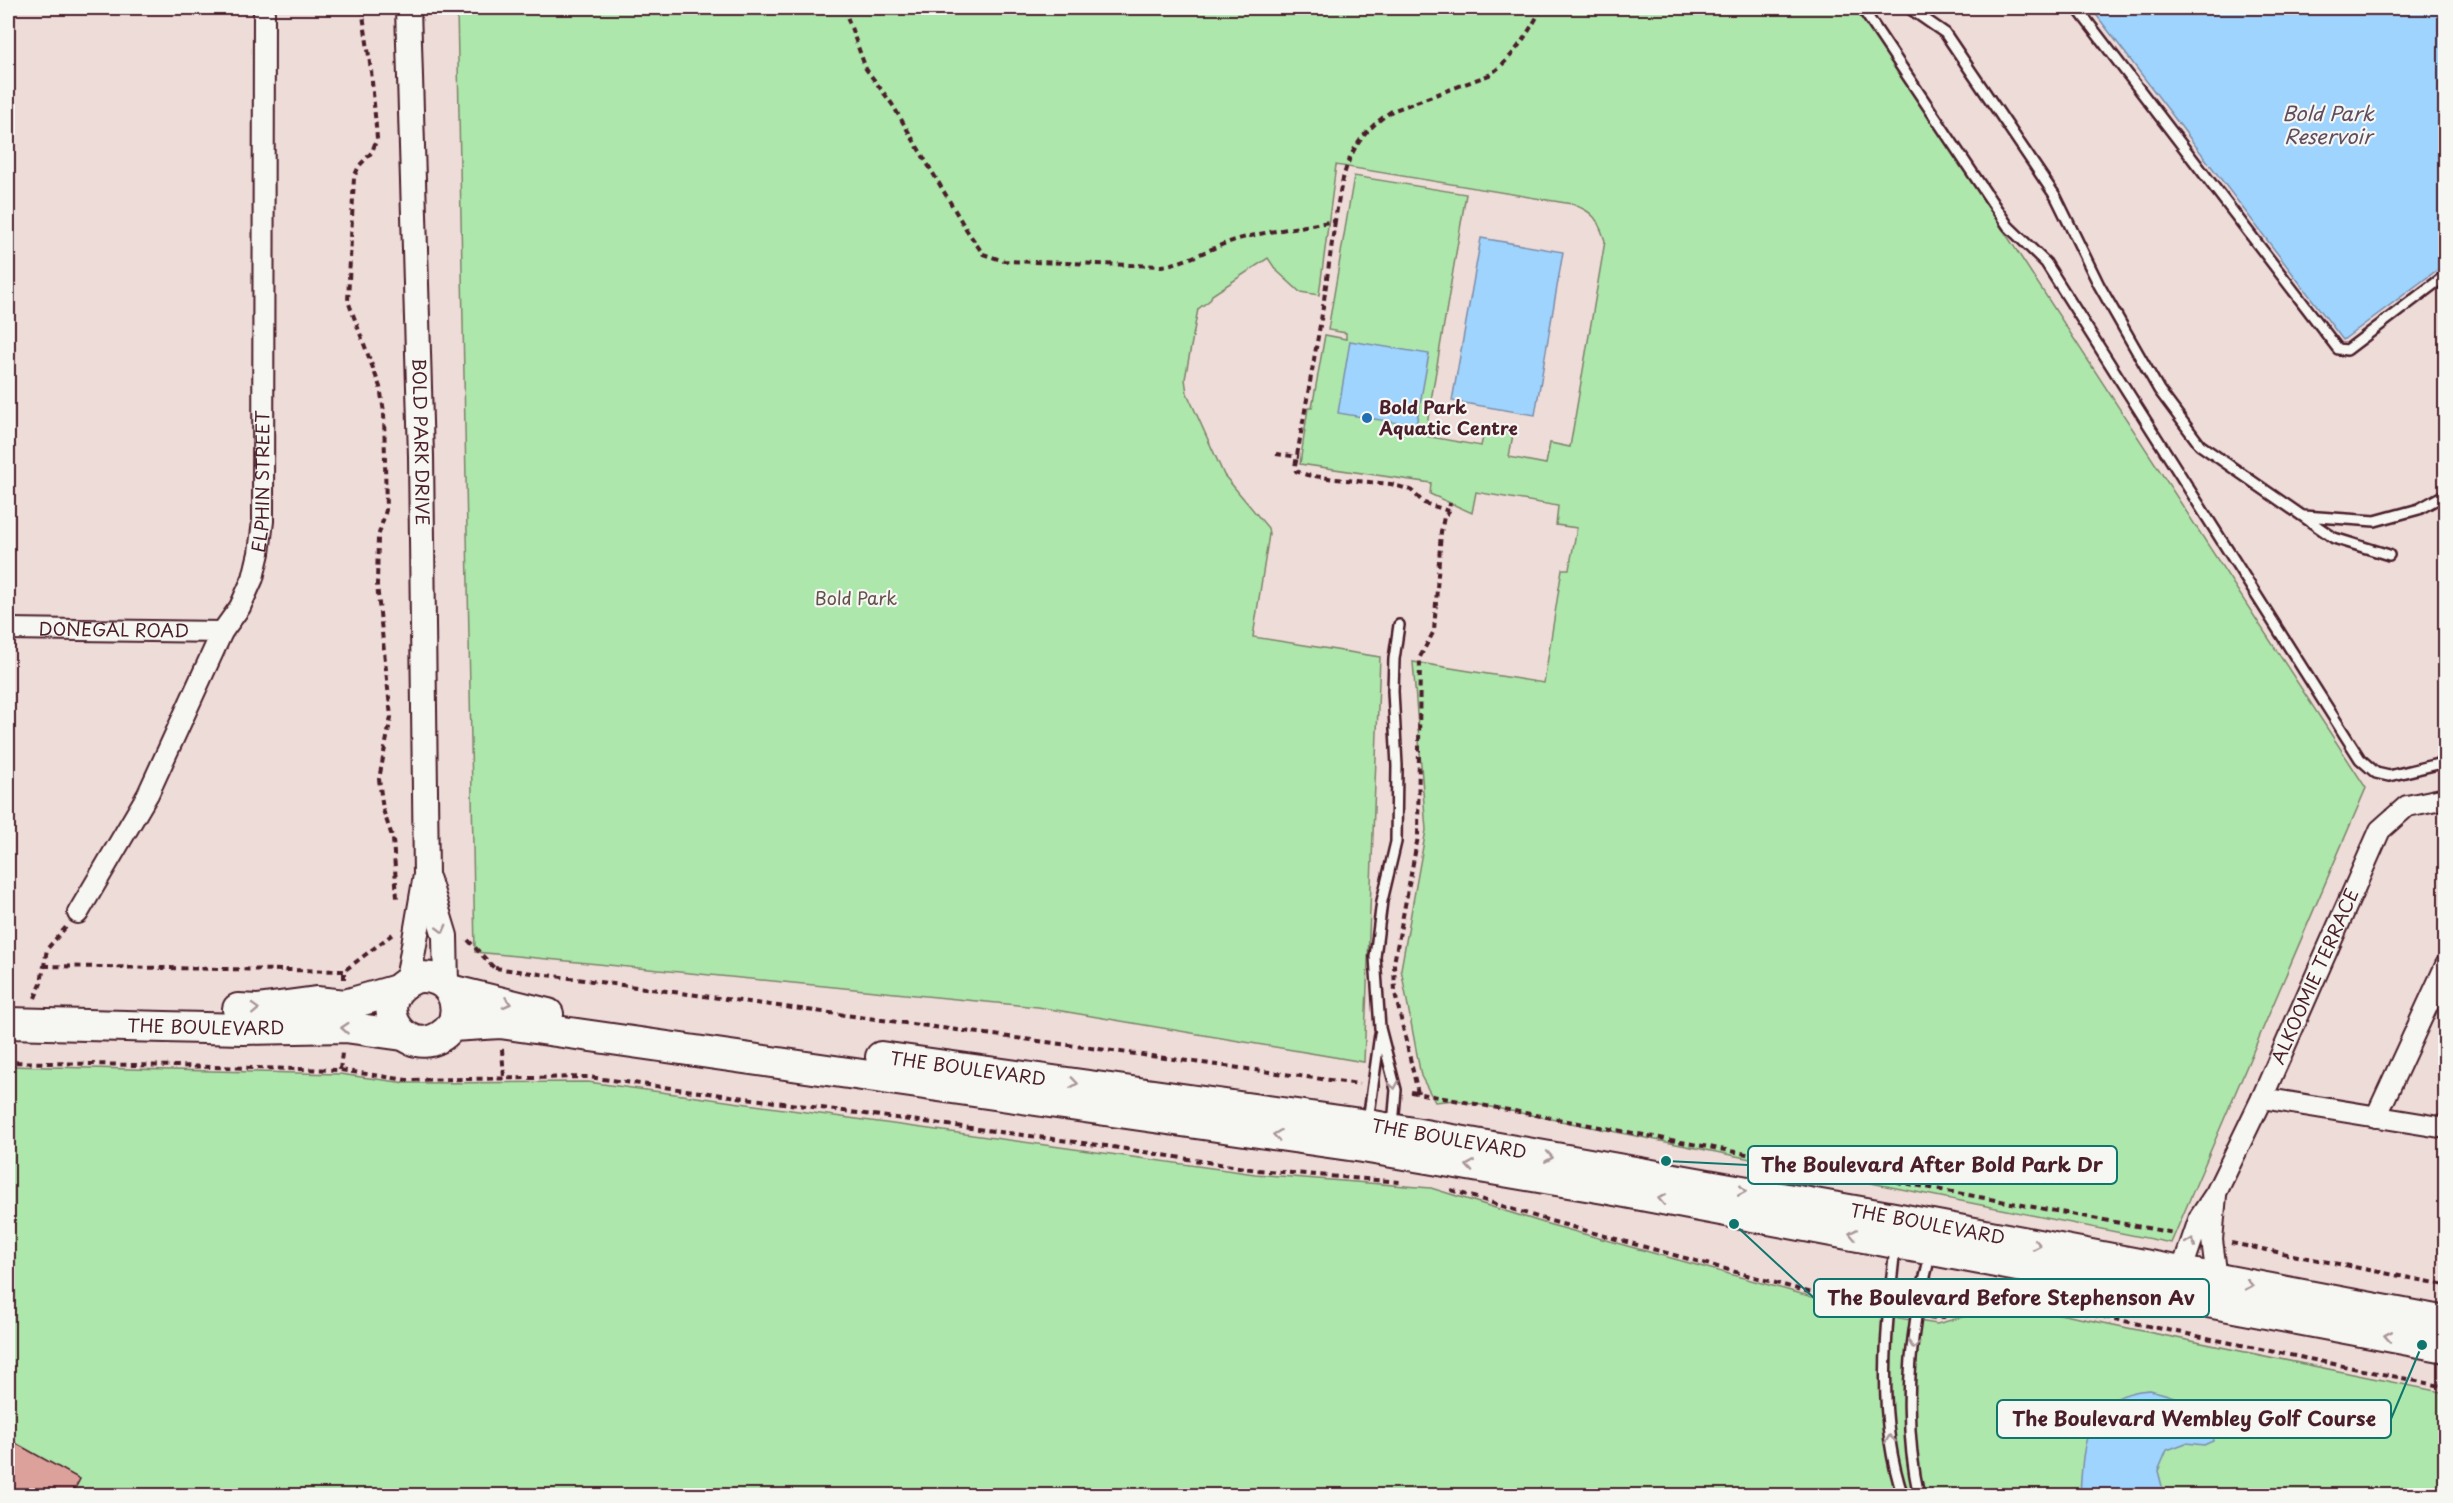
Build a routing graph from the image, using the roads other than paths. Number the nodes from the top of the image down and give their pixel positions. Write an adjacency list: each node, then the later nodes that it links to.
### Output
1 (264, 8): 12 (street, ELPHIN STREET)
2 (408, 8): 15 (street, BOLD PARK DRIVE)
3 (1863, 8): 13 (lane)
4 (1909, 8): 8 (lane)
5 (2077, 8): 6 (lane)
6 (2445, 275)
7 (2445, 494): 8 (lane)
8 (2302, 516): 9 (lane)
9 (2390, 555)
10 (1399, 625): 22 (lane)
11 (8, 629): 12 (street, DONEGAL ROAD)
12 (222, 632): 16 (street, ELPHIN STREET)
13 (2445, 762)
14 (2445, 798): 24 (street, ALKOOMIE TERRACE)
15 (426, 875): 18 (street, BOLD PARK DRIVE); 19 (street, BOLD PARK DRIVE, one-way to 19)
16 (78, 914)
17 (2445, 964): 25 (street)
18 (403, 985): 19 (main road, THE BOULEVARD); 20 (main road, THE BOULEVARD, one-way to 18); 23 (main road)
19 (448, 987): 21 (main road); 27 (main road, THE BOULEVARD, one-way to 27)
20 (17, 1014): 23 (main road, THE BOULEVARD, one-way to 20)
21 (452, 1026): 23 (main road, THE BOULEVARD); 27 (main road, THE BOULEVARD, one-way to 21)
22 (1380, 1028): 27 (lane); 27 (lane, one-way to 27)
23 (403, 1035)
24 (2262, 1098): 25 (street); 30 (street, ALKOOMIE TERRACE)
25 (2376, 1117): 26 (street)
26 (2445, 1128)
27 (1378, 1138): 28 (main road, THE BOULEVARD)
28 (1898, 1231): 29 (main road, THE BOULEVARD); 35 (lane, one-way to 28)
29 (1935, 1238): 31 (main road, THE BOULEVARD); 36 (lane, one-way to 36)
30 (2203, 1238): 31 (street, ALKOOMIE TERRACE, one-way to 30); 32 (street)
31 (2177, 1284): 32 (main road, THE BOULEVARD)
32 (2214, 1291): 33 (main road, THE BOULEVARD, one-way to 33); 34 (main road, THE BOULEVARD, one-way to 32)
33 (2445, 1322)
34 (2445, 1347)
35 (1903, 1496)
36 (1919, 1496)

